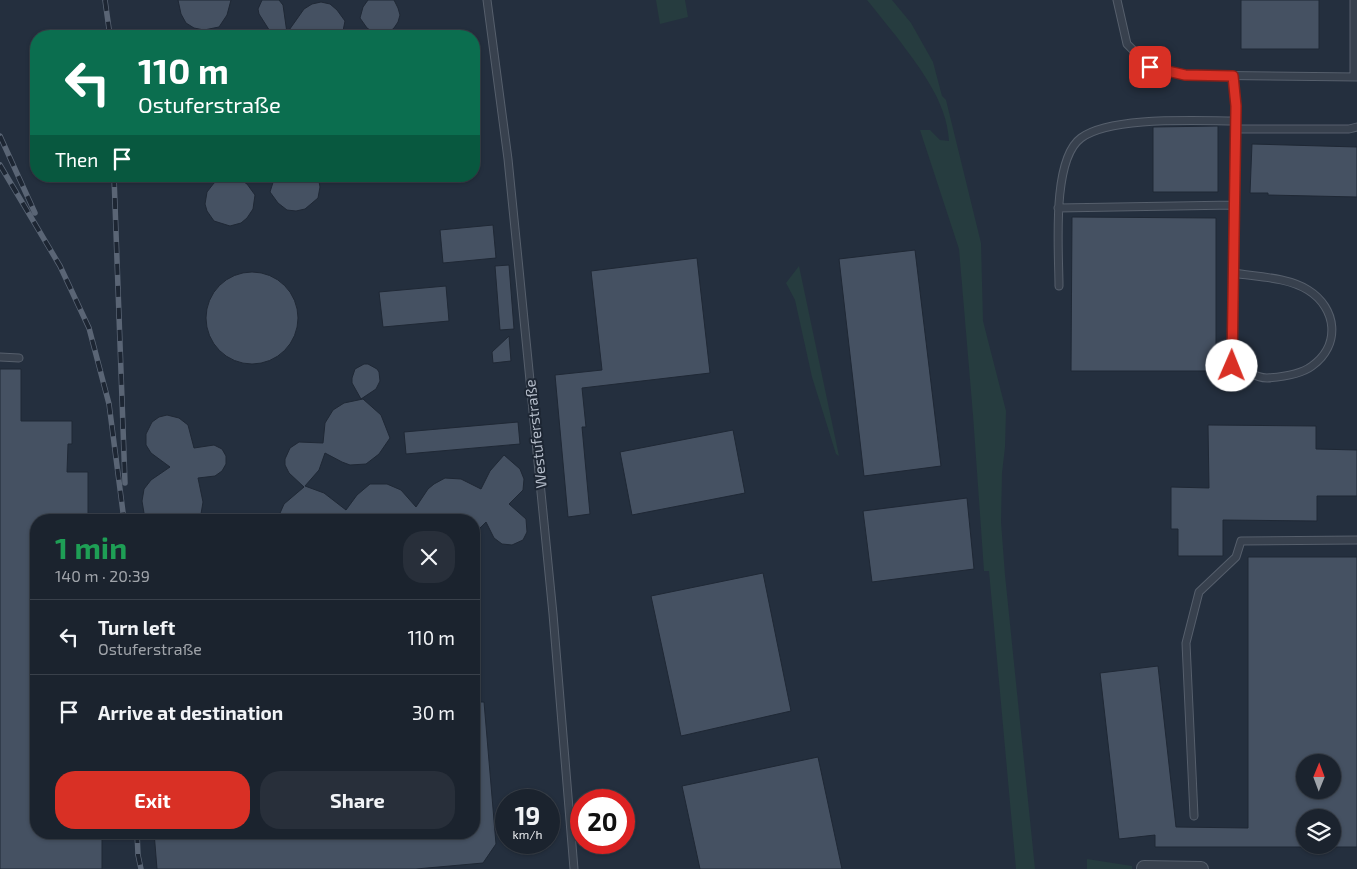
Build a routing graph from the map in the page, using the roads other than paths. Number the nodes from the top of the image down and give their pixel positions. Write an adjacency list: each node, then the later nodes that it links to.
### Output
1 (486, 0): 19 (lane, Westuferstraße)
2 (1117, 0): 4 (lane)
3 (1354, 0): 5 (lane)
4 (1233, 76): 5 (lane); 6 (lane)
5 (1355, 77)
6 (1235, 125): 7 (lane); 8 (lane); 9 (lane)
7 (1357, 127)
8 (1234, 205): 9 (lane); 10 (lane)
9 (1058, 208): 11 (lane)
10 (1233, 274): 14 (lane); 14 (lane)
11 (1060, 286)
12 (0, 357): 13 (lane)
13 (19, 358)
14 (1232, 366): 15 (lane)
15 (1232, 376)
16 (1357, 540): 17 (lane)
17 (1194, 816)
18 (1144, 868): 20 (street)
19 (574, 869)
20 (1201, 869)

